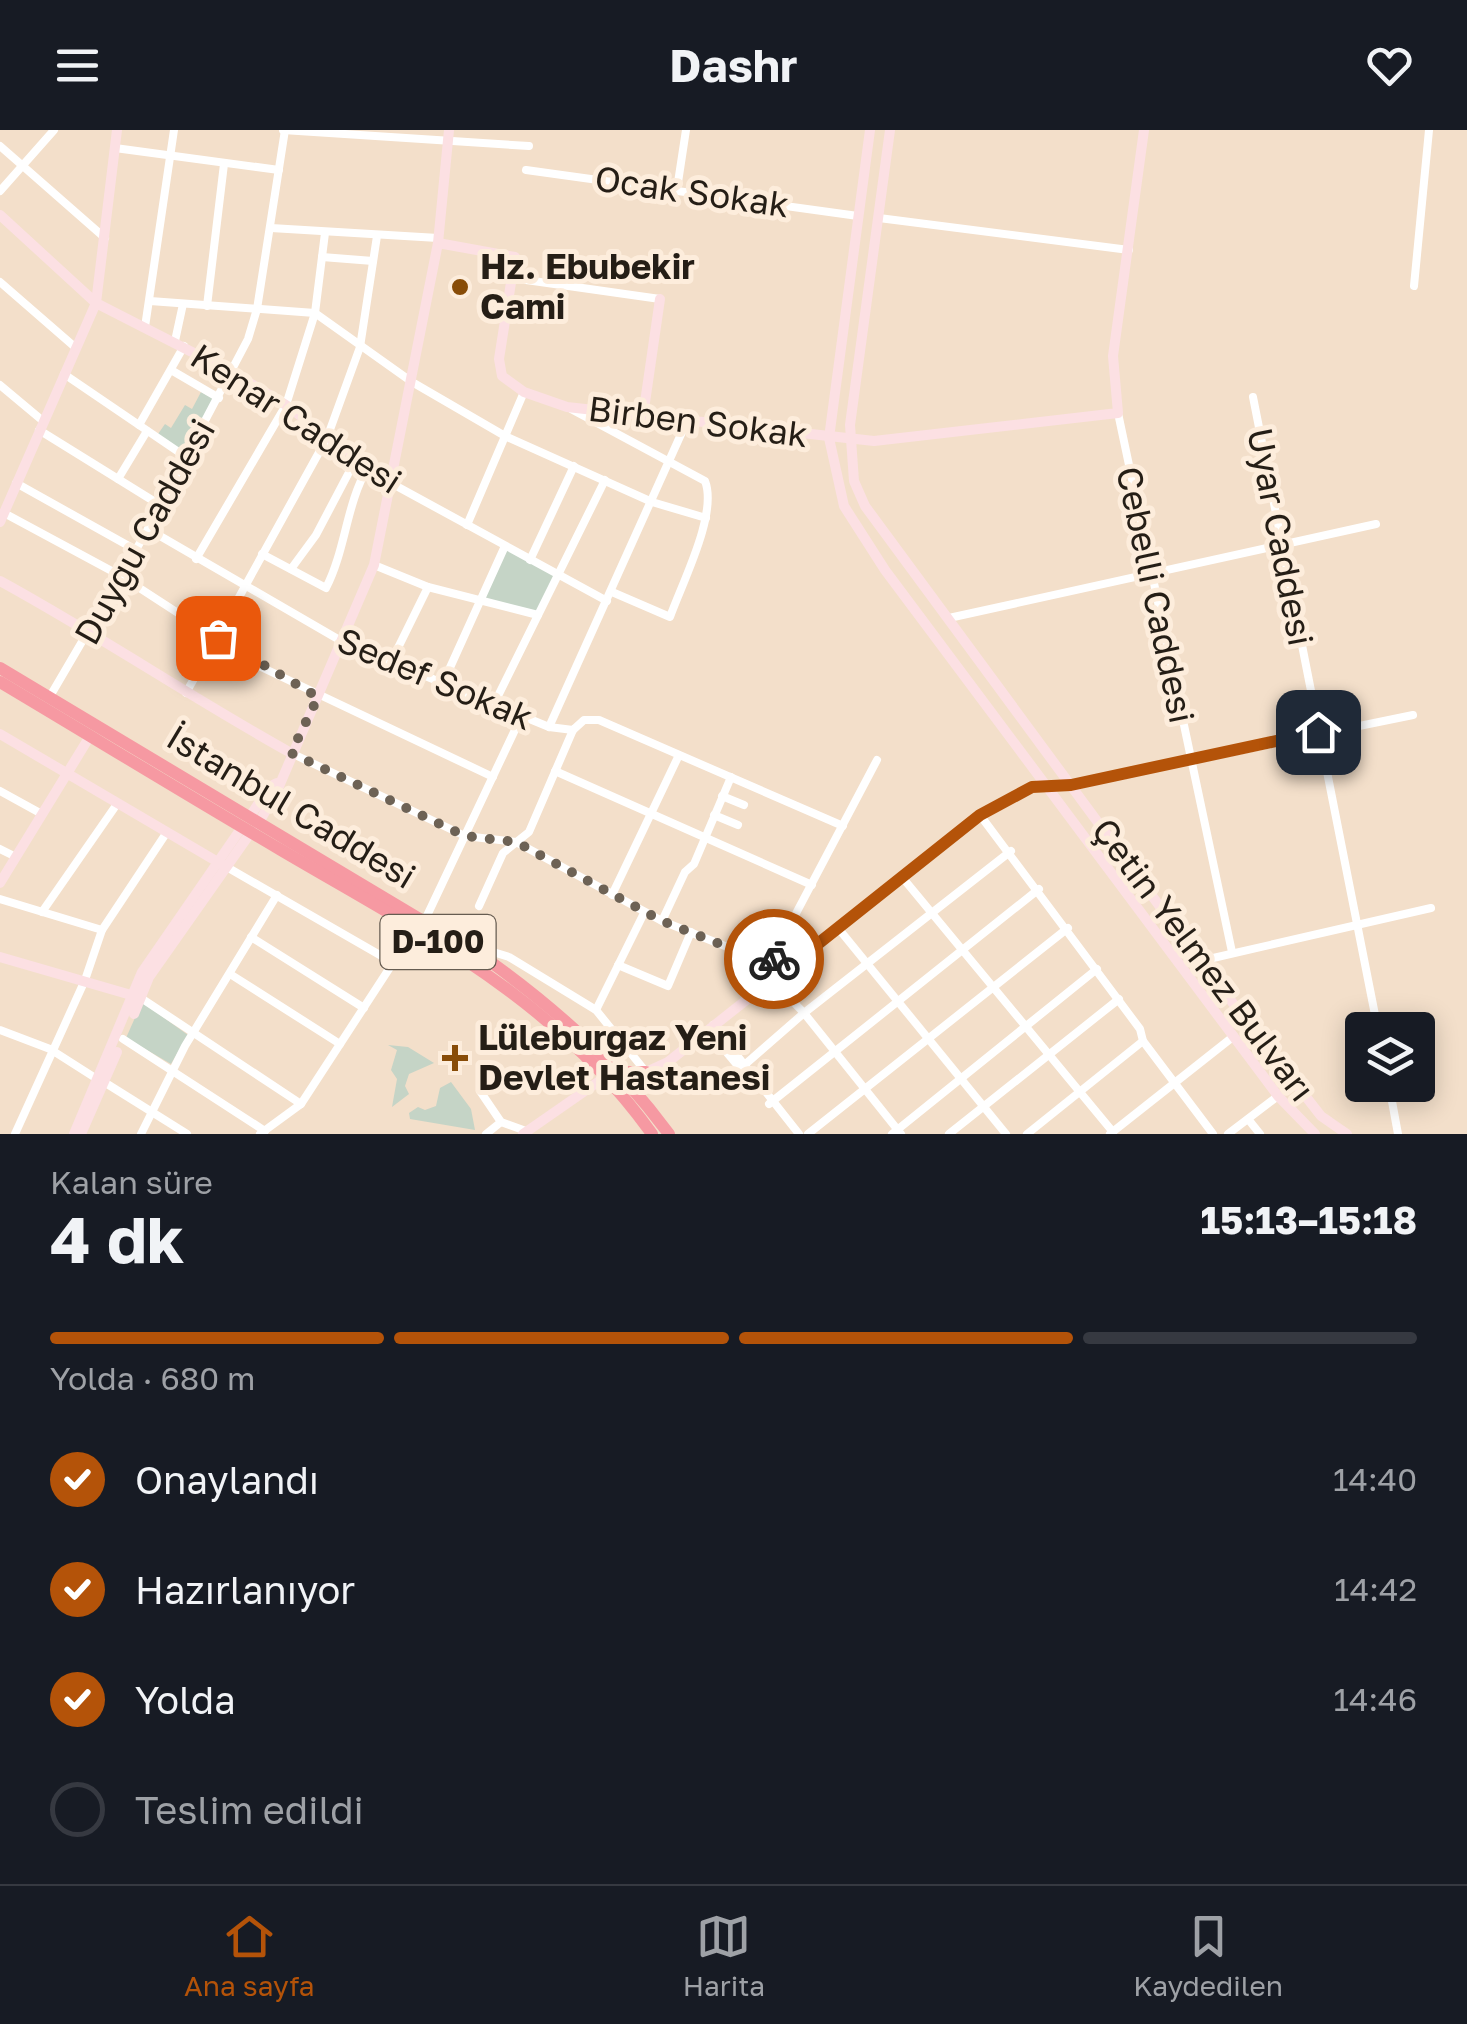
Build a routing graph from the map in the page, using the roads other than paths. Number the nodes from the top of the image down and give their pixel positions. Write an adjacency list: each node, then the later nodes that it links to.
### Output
1 (54, 130): 16 (street)
2 (117, 130): 13 (street)
3 (174, 130): 14 (street)
4 (284, 130): 10 (street); 17 (street, Duygu Caddesi)
5 (686, 130): 19 (street)
6 (870, 130): 22 (street, Çetin Yelmez Bulvarı)
7 (890, 130): 23 (street, Çetin Yelmez Bulvarı)
8 (1144, 130): 29 (street)
9 (1429, 130): 34 (street)
10 (448, 136): 12 (street); 28 (street)
11 (0, 146): 16 (street)
12 (529, 146)
13 (116, 148): 14 (street); 27 (street)
14 (169, 156): 15 (street); 36 (street)
15 (224, 164): 17 (street); 39 (street)
16 (22, 166): 20 (street); 27 (street)
17 (279, 170): 24 (street, Duygu Caddesi)
18 (526, 170): 19 (street, Ocak Sokak)
19 (677, 189): 22 (street, Ocak Sokak)
20 (0, 191)
21 (0, 216): 37 (street, Kenar Caddesi)
22 (858, 216): 23 (street); 63 (street, Çetin Yelmez Bulvarı)
23 (878, 218): 29 (street); 64 (street, Çetin Yelmez Bulvarı)
24 (271, 228): 25 (street); 40 (street, Duygu Caddesi)
25 (325, 233): 26 (street); 30 (street)
26 (377, 236): 28 (street); 31 (street)
27 (105, 238): 37 (street)
28 (438, 241): 32 (street); 49 (street)
29 (1128, 250): 56 (street)
30 (322, 256): 31 (street); 41 (street)
31 (373, 261): 44 (street)
32 (512, 278): 35 (street); 51 (street, Birben Sokak)
33 (0, 282): 45 (street)
34 (1414, 286)
35 (660, 299): 57 (street)
36 (150, 301): 38 (street); 42 (street)
37 (96, 303): 42 (street, Kenar Caddesi); 45 (street)
38 (183, 304): 39 (street); 43 (street)
39 (207, 306): 40 (street)
40 (257, 309): 41 (street); 47 (street, Duygu Caddesi)
41 (315, 312): 44 (street); 54 (street)
42 (145, 326): 43 (street, Kenar Caddesi)
43 (179, 344): 46 (street); 47 (street, Kenar Caddesi)
44 (360, 347): 49 (street); 62 (street)
45 (76, 348): 48 (street)
46 (171, 370): 53 (street); 60 (street)
47 (233, 373): 53 (street, Duygu Caddesi); 54 (street, Kenar Caddesi)
48 (64, 374): 59 (street); 60 (street)
49 (412, 382): 61 (street); 72 (street)
50 (0, 385): 59 (street)
51 (524, 392): 55 (street, Birben Sokak); 61 (street)
52 (1253, 397): 84 (street, Uyar Caddesi)
53 (219, 398): 65 (street, Duygu Caddesi)
54 (286, 406): 62 (street, Kenar Caddesi); 87 (street)
55 (567, 407): 57 (street, Birben Sokak); 67 (street)
56 (1118, 413): 64 (street, Birben Sokak); 92 (street, Cebelli Caddesi)
57 (643, 416): 58 (street, Birben Sokak)
58 (687, 421): 63 (street, Birben Sokak); 67 (street)
59 (41, 426): 70 (street); 73 (street)
60 (142, 428): 65 (street); 70 (street)
61 (506, 436): 68 (street); 81 (street)
62 (327, 438): 66 (street, Kenar Caddesi); 86 (street)
63 (829, 438): 64 (street, Birben Sokak); 102 (street, Çetin Yelmez Bulvarı)
64 (850, 440): 101 (street, Çetin Yelmez Bulvarı)
65 (186, 457): 77 (street, Duygu Caddesi)
66 (356, 459): 69 (street, Kenar Caddesi); 90 (street)
67 (671, 463): 76 (street); 79 (street)
68 (574, 466): 71 (street); 88 (street)
69 (368, 468): 72 (street, Kenar Caddesi); 90 (street)
70 (118, 479): 77 (street)
71 (605, 480): 76 (street); 91 (street)
72 (389, 482): 81 (street, Kenar Caddesi); 89 (street)
73 (16, 483): 75 (street); 85 (street)
74 (0, 489): 75 (street)
75 (10, 498): 78 (street)
76 (652, 502): 79 (street); 97 (street)
77 (160, 506): 82 (street, Duygu Caddesi)
78 (2, 517): 93 (street)
79 (706, 518): 97 (street)
80 (1376, 524): 84 (street)
81 (466, 525): 83 (street, Kenar Caddesi)
82 (148, 530): 85 (street, Duygu Caddesi); 87 (street, Sedef Sokak)
83 (505, 546): 88 (street, Kenar Caddesi); 98 (street)
84 (1282, 546): 92 (street); 118 (street, Uyar Caddesi)
85 (136, 550): 93 (street, Duygu Caddesi)
86 (262, 554): 90 (street); 95 (street)
87 (196, 559): 95 (street, Sedef Sokak)
88 (530, 560): 91 (street, Kenar Caddesi)
89 (374, 565): 96 (street); 105 (street)
90 (290, 569)
91 (558, 574): 99 (street, Kenar Caddesi); 100 (street)
92 (1154, 574): 101 (street); 124 (street, Cebelli Caddesi)
93 (121, 576): 103 (street, Duygu Caddesi); 104 (street)
94 (0, 580): 103 (street)
95 (244, 586): 104 (street); 105 (street, Sedef Sokak)
96 (428, 588): 98 (street); 106 (street)
97 (612, 592): 99 (street)
98 (480, 600): 100 (street); 109 (street)
99 (607, 602): 116 (street)
100 (538, 615): 113 (street)
101 (948, 618): 102 (street); 129 (street, Çetin Yelmez Bulvarı)
102 (925, 622): 130 (street, Çetin Yelmez Bulvarı)
103 (90, 630): 110 (street); 112 (street, Duygu Caddesi)
104 (218, 638): 110 (street); 111 (street)
105 (343, 642): 106 (street, Sedef Sokak); 111 (street)
106 (392, 662): 109 (street, Sedef Sokak)
107 (0, 668): 112 (highway, İstanbul Caddesi / D-100)
108 (0, 682): 120 (highway, İstanbul Caddesi / D-100)
109 (443, 683): 113 (street, Sedef Sokak)
110 (186, 693): 121 (street)
111 (318, 697): 121 (street); 127 (street)
112 (49, 698): 139 (highway, İstanbul Caddesi / D-100)
113 (494, 704): 114 (street, Sedef Sokak)
114 (522, 715): 116 (street, Sedef Sokak); 127 (street)
115 (1414, 715): 118 (street)
116 (549, 727): 117 (street, Sedef Sokak)
117 (573, 730): 122 (street, Sedef Sokak); 125 (street)
118 (1318, 732): 124 (street); 163 (street, Uyar Caddesi)
119 (0, 734): 126 (street)
120 (90, 736): 126 (street); 139 (highway, İstanbul Caddesi / D-100)
121 (291, 753): 139 (street); 143 (street)
122 (679, 755): 128 (street, Sedef Sokak); 136 (street)
123 (877, 760): 141 (street)
124 (1190, 760): 129 (street); 172 (street, Cebelli Caddesi)
125 (554, 771): 136 (street); 145 (street)
126 (69, 776): 133 (street); 135 (street)
127 (493, 778): 143 (street)
128 (731, 778): 132 (street); 141 (street, Sedef Sokak)
129 (1071, 785): 130 (street); 176 (street, Çetin Yelmez Bulvarı)
130 (1049, 786): 138 (street); 180 (street, Çetin Yelmez Bulvarı)
131 (0, 791): 135 (street)
132 (722, 796): 134 (street); 137 (street)
133 (117, 804): 142 (street); 159 (street)
134 (744, 806)
135 (40, 813): 148 (street)
136 (654, 814): 144 (street); 155 (street)
137 (714, 815): 140 (street); 144 (street)
138 (980, 815): 147 (street); 150 (street)
139 (250, 825): 149 (street); 164 (highway, İstanbul Caddesi / D-100)
140 (738, 825)
141 (843, 826): 152 (street)
142 (166, 832): 149 (street); 167 (street)
143 (465, 836): 145 (street); 164 (street)
144 (705, 837): 152 (street); 162 (street)
145 (516, 842): 155 (street); 157 (street)
146 (0, 850): 148 (street)
147 (1011, 851): 153 (street); 161 (street)
148 (16, 857): 151 (street)
149 (221, 864): 154 (street); 185 (street)
150 (902, 877): 161 (street); 165 (street)
151 (0, 884)
152 (812, 885): 174 (street)
153 (1039, 890): 166 (street); 171 (street)
154 (277, 895): 169 (street); 175 (street)
155 (612, 895): 160 (street)
156 (0, 899): 159 (street)
157 (479, 906)
158 (1431, 908): 163 (street)
159 (42, 912): 167 (street)
160 (644, 913): 162 (street); 178 (street)
161 (932, 914): 171 (street); 177 (street)
162 (662, 921): 168 (street)
163 (1354, 924): 172 (street); 190 (street, Uyar Caddesi)
164 (420, 926): 170 (highway, İstanbul Caddesi / D-100); 175 (street); 206 (highway, İstanbul Caddesi / D-100)
165 (838, 928): 177 (street); 182 (street)
166 (1068, 928): 179 (street); 184 (street)
167 (102, 930): 183 (street)
168 (690, 932): 174 (street); 178 (street)
169 (251, 937): 181 (street); 188 (street)
170 (457, 942): 189 (street); 206 (highway, İstanbul Caddesi / D-100)
171 (962, 950): 184 (street); 187 (street)
172 (1232, 952): 176 (street)
173 (0, 957): 183 (street)
174 (774, 958): 182 (street)
175 (392, 962): 188 (street)
176 (1200, 962): 180 (street); 211 (street, Çetin Yelmez Bulvarı)
177 (868, 964): 187 (street); 191 (street)
178 (618, 965): 189 (street)
179 (1097, 969): 186 (street); 193 (street)
180 (1186, 969): 196 (street, Çetin Yelmez Bulvarı)
181 (230, 974): 195 (street); 200 (street)
182 (776, 977): 191 (street); 192 (street)
183 (85, 980): 185 (street); 201 (street)
184 (994, 988): 193 (street); 197 (street)
185 (138, 997): 195 (street); 198 (street); 209 (street)
186 (1119, 999): 199 (street); 203 (street)
187 (898, 1001): 197 (street); 202 (street)
188 (364, 1008): 200 (street)
189 (596, 1010): 207 (street)
190 (1374, 1012)
191 (804, 1013): 202 (street); 204 (street)
192 (710, 1028): 204 (street); 207 (street)
193 (1026, 1028): 203 (street); 208 (street)
194 (0, 1030): 201 (street)
195 (194, 1032): 205 (street); 219 (street)
196 (1234, 1036): 210 (street); 216 (street, Çetin Yelmez Bulvarı)
197 (928, 1039): 208 (street); 212 (street)
198 (123, 1040): 205 (street); 209 (street)
199 (1143, 1041): 210 (street); 214 (street)
200 (340, 1044): 219 (street)
201 (50, 1050): 209 (street); 228 (street)
202 (835, 1051): 212 (street); 218 (street)
203 (1050, 1055): 214 (street); 220 (street)
204 (743, 1066): 218 (street)
205 (172, 1070): 221 (street); 224 (street)
206 (613, 1072): 207 (highway); 215 (highway, İstanbul Caddesi / D-100); 226 (street); 234 (highway, İstanbul Caddesi / D-100)
207 (646, 1072): 215 (street)
208 (961, 1079): 220 (street); 225 (street)
209 (100, 1081): 221 (street); 229 (street); 230 (street)
210 (1174, 1084): 227 (street); 241 (street)
211 (1295, 1084): 216 (street); 245 (street, Çetin Yelmez Bulvarı)
212 (865, 1089): 225 (street); 237 (street)
213 (480, 1091): 223 (street)
214 (1080, 1092): 227 (street); 240 (street)
215 (641, 1096): 235 (highway, İstanbul Caddesi / D-100)
216 (1278, 1096): 222 (street); 244 (street, Çetin Yelmez Bulvarı)
217 (1392, 1102): 246 (street)
218 (771, 1103): 236 (street)
219 (301, 1104): 224 (street)
220 (984, 1107): 238 (street); 239 (street)
221 (152, 1111): 231 (street); 232 (street)
222 (1248, 1119): 242 (street); 243 (street)
223 (501, 1122): 226 (street); 233 (street)
224 (263, 1132)
225 (897, 1132)
226 (524, 1133)
227 (1112, 1133)
228 (14, 1134)
229 (74, 1134)
230 (82, 1134)
231 (141, 1134)
232 (187, 1134)
233 (486, 1134)
234 (652, 1134)
235 (670, 1134)
236 (796, 1134)
237 (808, 1134)
238 (949, 1134)
239 (1006, 1134)
240 (1027, 1134)
241 (1213, 1134)
242 (1228, 1134)
243 (1260, 1134)
244 (1315, 1134)
245 (1347, 1134)
246 (1398, 1134)

